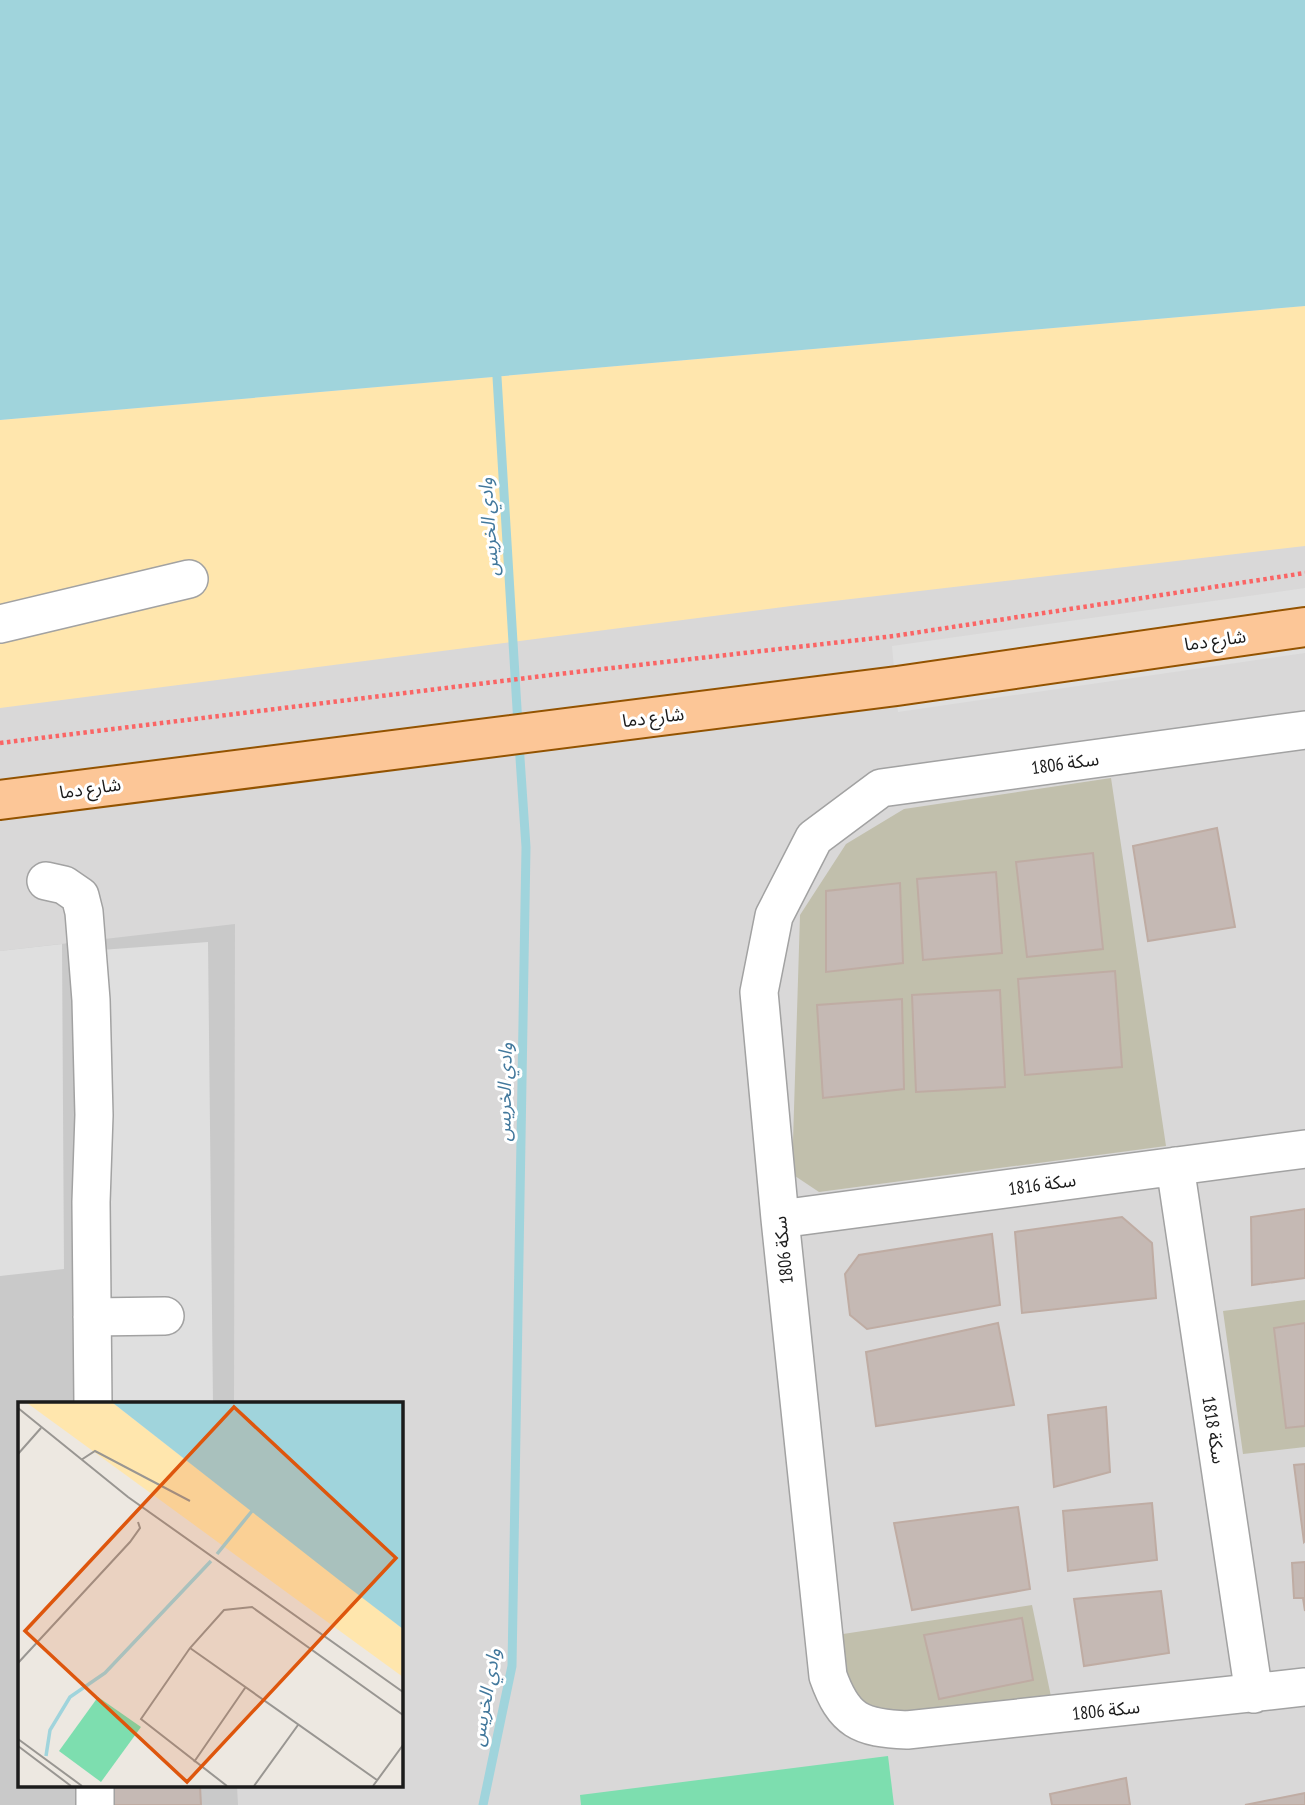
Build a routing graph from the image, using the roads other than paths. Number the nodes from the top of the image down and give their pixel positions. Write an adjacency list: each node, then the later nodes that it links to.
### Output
1 (188, 579): 2 (street)
2 (0, 624)
3 (1305, 627): 5 (main road, شارع دما)
4 (1305, 730): 9 (street, سكة 1806)
5 (0, 800)
6 (46, 881): 11 (street)
7 (1305, 1149): 8 (street, سكة 1816)
8 (1175, 1166): 9 (street, سكة 1816); 14 (street, سكة 1818)
9 (780, 1219): 14 (street, سكة 1806)
10 (165, 1316): 11 (street)
11 (92, 1317): 12 (street)
12 (93, 1402)
13 (1305, 1687): 14 (street, سكة 1806)
14 (1254, 1694)
15 (95, 1787): 16 (street)
16 (95, 1805)

